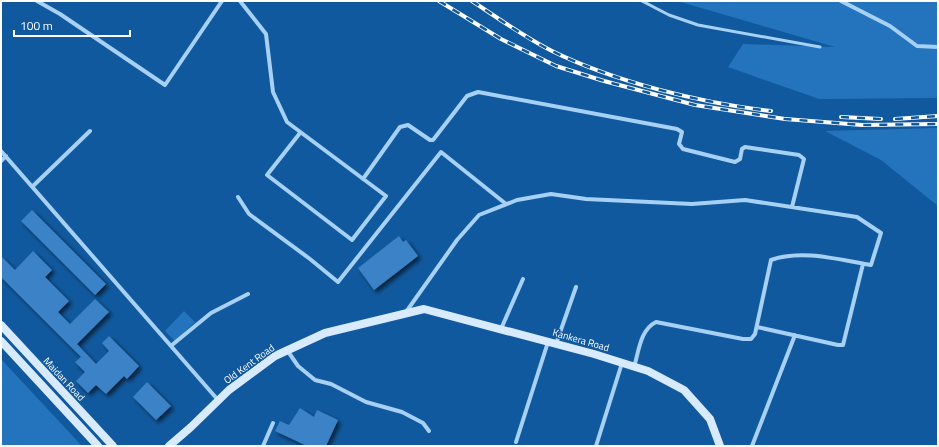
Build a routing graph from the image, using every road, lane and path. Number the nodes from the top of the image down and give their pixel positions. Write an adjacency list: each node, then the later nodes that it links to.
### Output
1 (37, 1): 2 (street)
2 (222, 1)
3 (240, 1): 9 (street)
4 (642, 1): 6 (lane)
5 (841, 1): 7 (street)
6 (820, 47)
7 (938, 47)
8 (90, 131): 14 (street)
9 (300, 133): 13 (street); 13 (street)
10 (1, 150): 11 (street)
11 (6, 156): 12 (street); 14 (street)
12 (1, 161)
13 (363, 179): 17 (street)
14 (33, 186): 29 (street)
15 (238, 197): 16 (street)
16 (506, 204): 17 (street); 22 (street)
17 (792, 207): 18 (street)
18 (863, 264): 24 (street); 26 (street)
19 (523, 279): 25 (street)
20 (576, 287): 28 (street)
21 (248, 294): 29 (street)
22 (403, 315): 25 (street, Kankera Road); 30 (street, Old Kent Road)
23 (1, 325): 38 (street, Maidan Road)
24 (757, 327): 26 (street); 32 (street)
25 (501, 329): 28 (street, Kankera Road)
26 (795, 335): 43 (street)
27 (1, 341): 37 (street, Maidan Road)
28 (552, 343): 31 (street, Kankera Road); 36 (street)
29 (172, 345): 33 (street)
30 (286, 350): 33 (street, Old Kent Road); 35 (street)
31 (622, 363): 32 (street, Kankera Road); 41 (street)
32 (634, 367): 42 (street, Kankera Road)
33 (218, 400): 39 (street, Old Kent Road)
34 (273, 423): 40 (street)
35 (429, 431)
36 (516, 442)
37 (98, 446)
38 (113, 446)
39 (169, 446)
40 (263, 446)
41 (596, 446)
42 (720, 446)
43 (752, 446)

